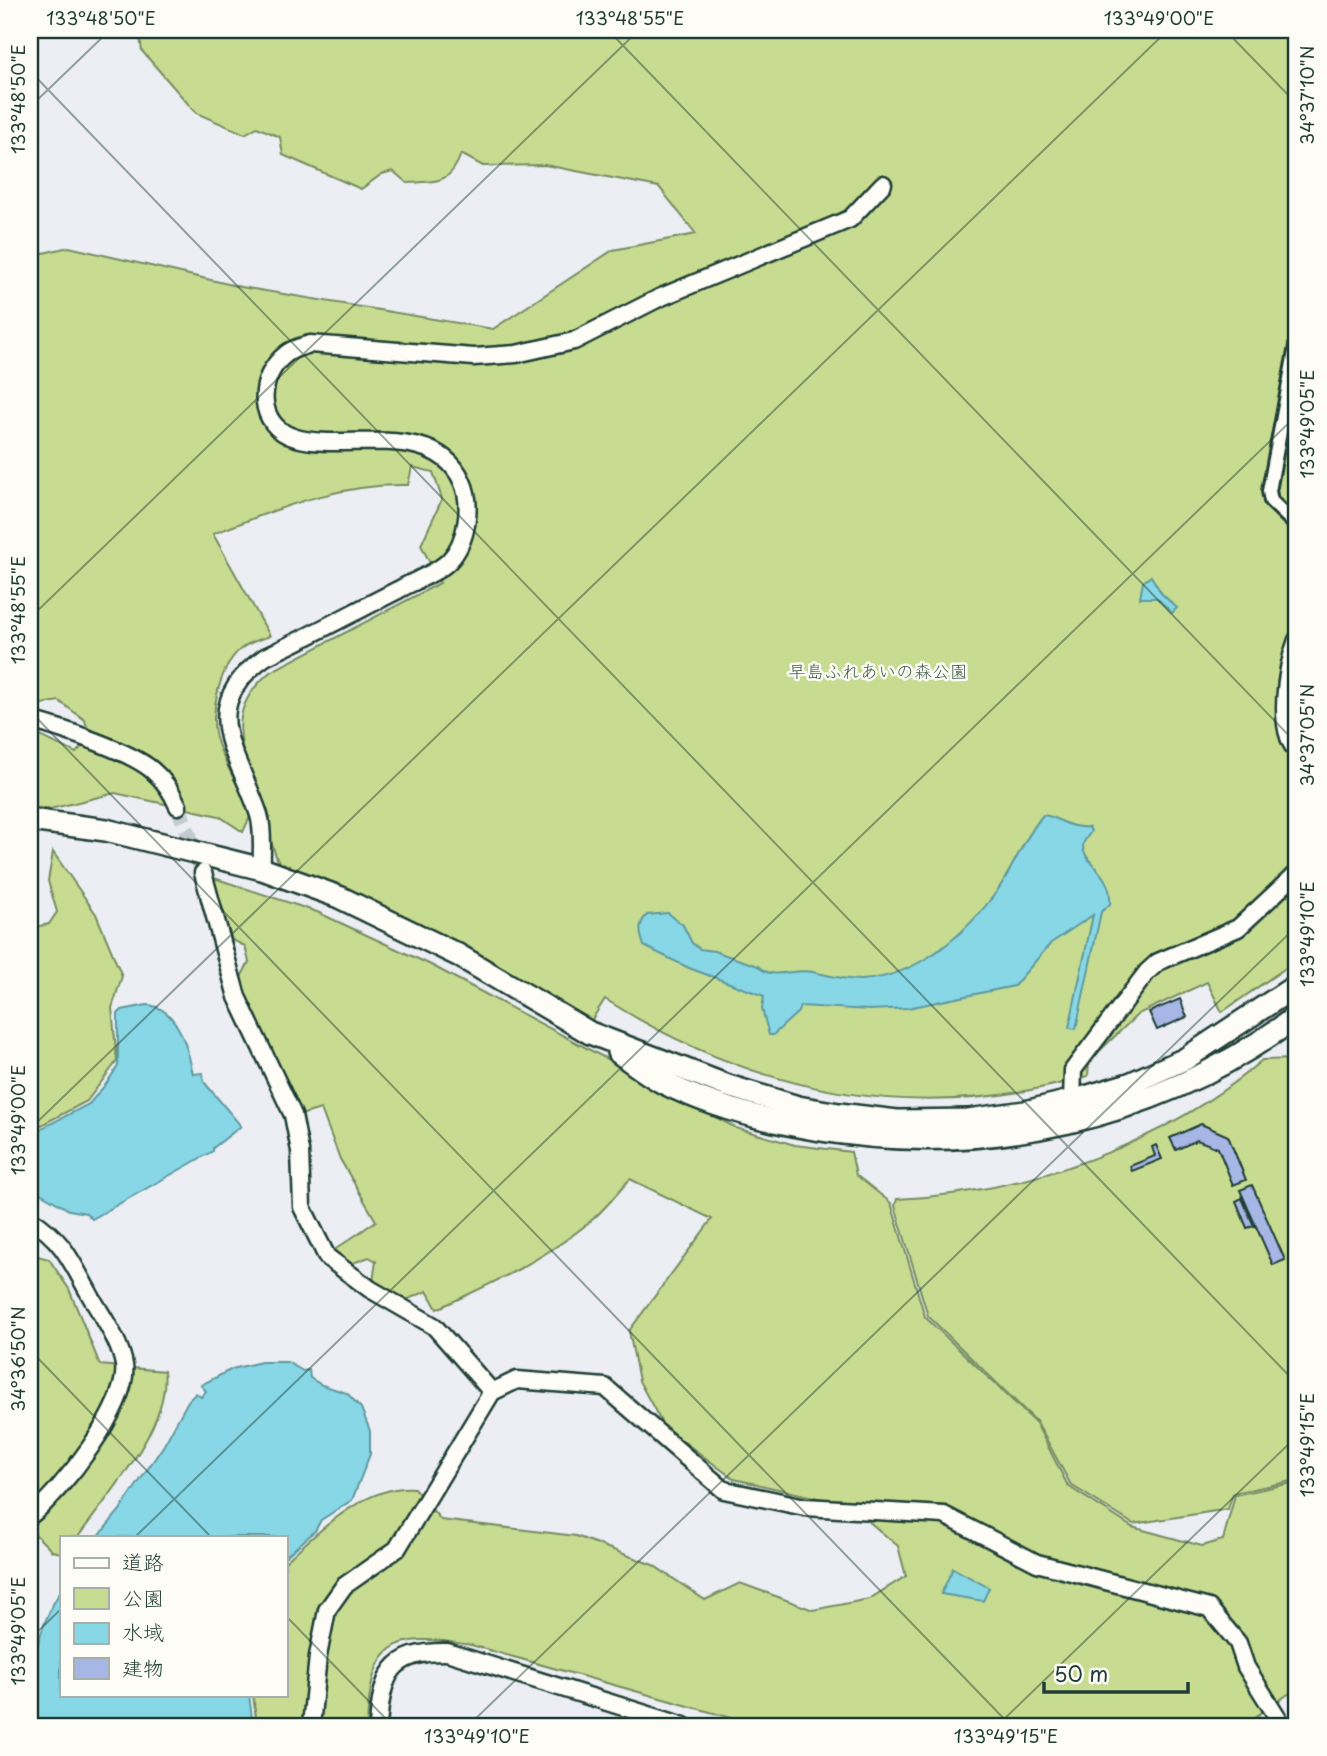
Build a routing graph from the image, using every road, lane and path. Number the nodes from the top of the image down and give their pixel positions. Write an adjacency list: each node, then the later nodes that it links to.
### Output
1 (883, 184): 9 (street)
2 (1297, 341): 3 (street)
3 (1297, 526)
4 (1297, 640): 6 (street)
5 (30, 720): 7 (street)
6 (1297, 751)
7 (178, 806)
8 (30, 820): 9 (street)
9 (262, 869): 15 (street)
10 (203, 873): 18 (street)
11 (1297, 873): 16 (street)
12 (1297, 985): 13 (street)
13 (1269, 1006): 14 (street); 16 (street)
14 (1294, 1025): 15 (street)
15 (590, 1033): 16 (street)
16 (1072, 1100)
17 (30, 1219): 19 (street)
18 (492, 1392): 20 (street); 23 (street)
19 (30, 1516)
20 (311, 1726)
21 (378, 1726): 22 (street)
22 (684, 1726)
23 (1283, 1726)

